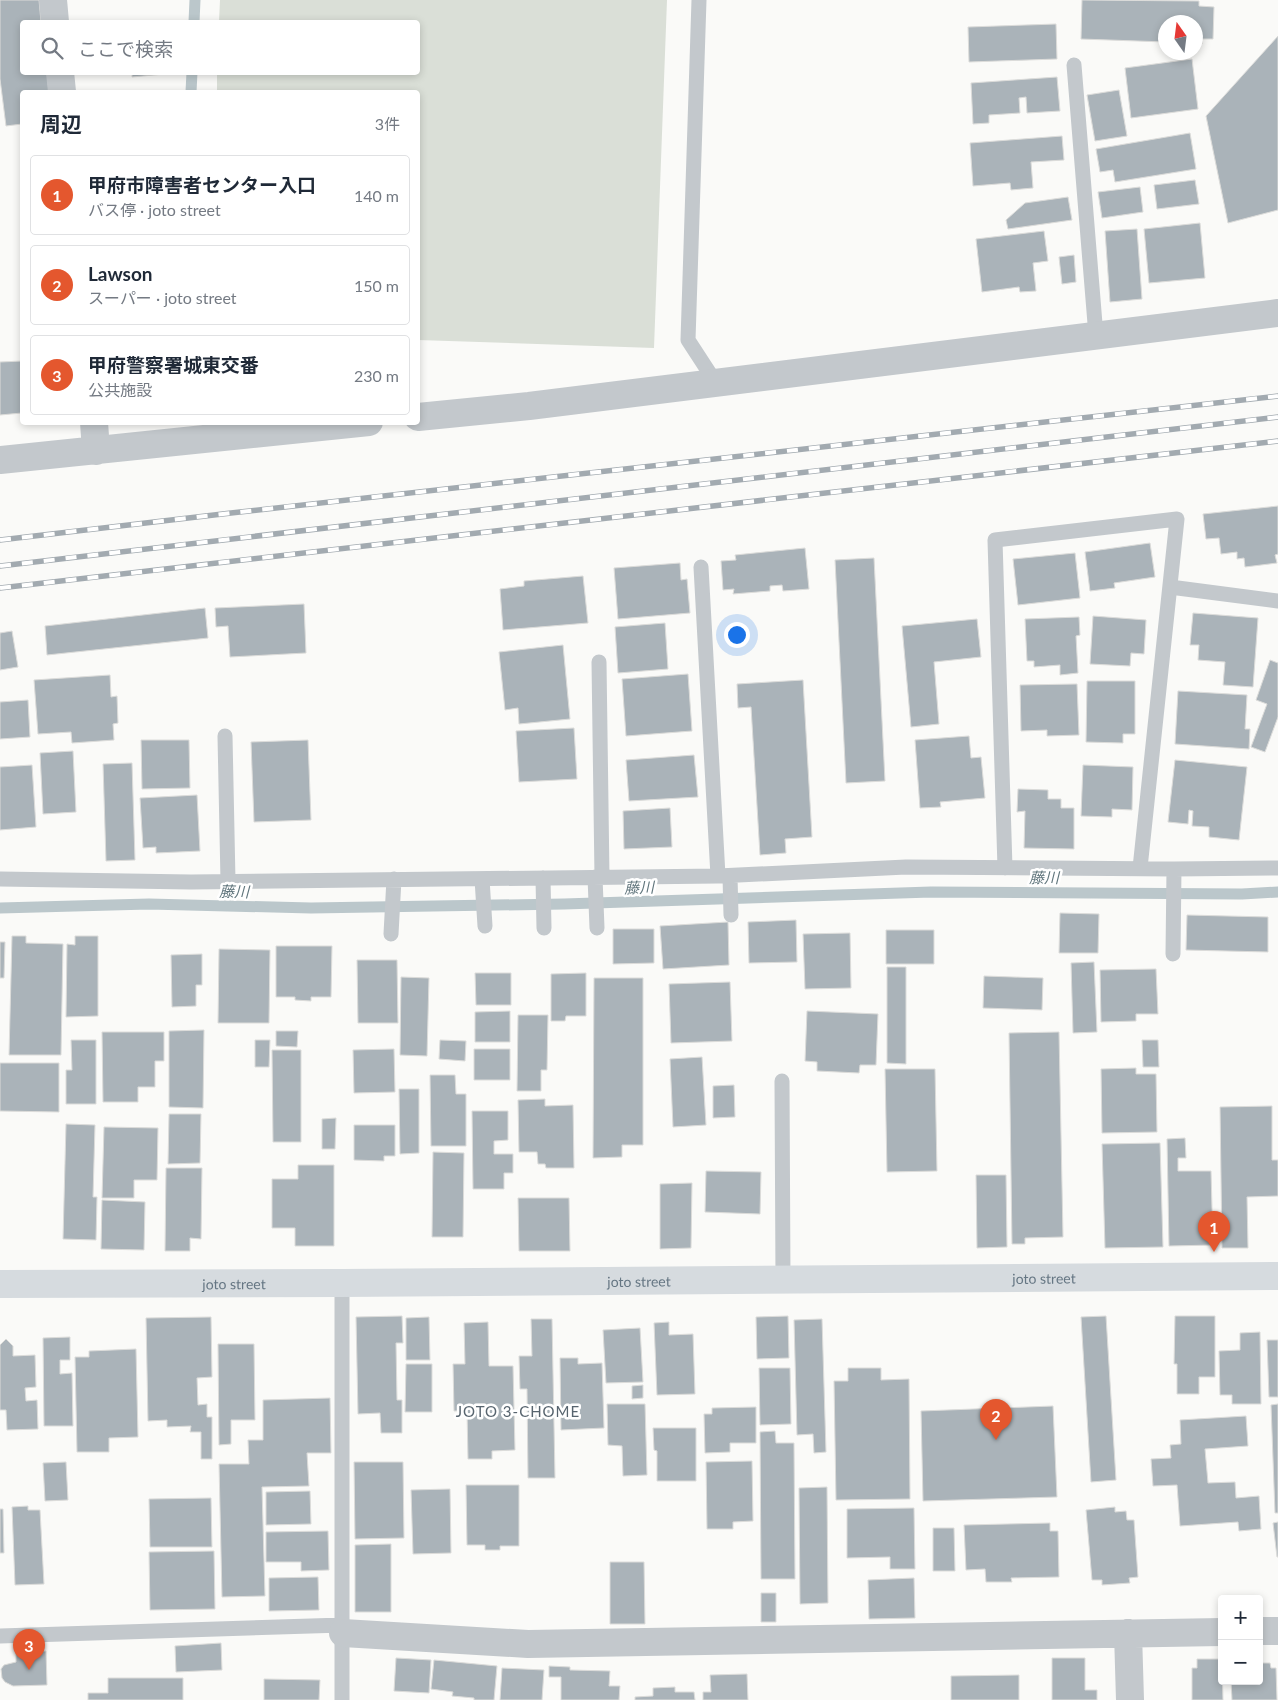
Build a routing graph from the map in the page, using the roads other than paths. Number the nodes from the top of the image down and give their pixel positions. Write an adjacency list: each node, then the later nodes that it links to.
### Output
1 (53, 0): 3 (street)
2 (699, 0): 9 (lane)
3 (55, 20)
4 (1074, 66): 8 (lane)
5 (60, 75): 6 (street)
6 (62, 90)
7 (1278, 313): 8 (street)
8 (1096, 336): 9 (street)
9 (716, 383): 10 (street)
10 (420, 417)
11 (94, 425): 13 (street)
12 (341, 425): 13 (street)
13 (96, 451): 14 (street)
14 (0, 460)
15 (700, 567): 25 (lane)
16 (1170, 587): 17 (lane); 20 (lane); 21 (lane)
17 (1278, 601)
18 (599, 662): 27 (lane)
19 (225, 736): 26 (lane)
20 (1005, 868): 21 (lane); 25 (lane)
21 (1140, 868): 23 (lane)
22 (1278, 868): 23 (lane)
23 (1174, 874): 36 (lane)
24 (0, 879): 26 (lane)
25 (726, 880): 27 (lane); 31 (lane)
26 (228, 881): 30 (lane)
27 (598, 881): 28 (lane); 34 (lane)
28 (544, 883): 29 (lane); 33 (lane)
29 (482, 885): 30 (lane); 32 (lane)
30 (394, 886): 35 (lane)
31 (731, 915)
32 (485, 926)
33 (544, 928)
34 (597, 928)
35 (391, 934)
36 (1173, 954)
37 (782, 1081): 39 (lane)
38 (1278, 1276): 39 (highway, joto street)
39 (784, 1280): 40 (highway, joto street)
40 (342, 1283): 41 (highway, joto street); 42 (lane)
41 (0, 1284)
42 (343, 1629): 46 (street); 47 (lane); 48 (lane)
43 (1263, 1631): 44 (street)
44 (1278, 1631)
45 (1218, 1632): 46 (street)
46 (1128, 1633): 49 (street)
47 (0, 1636)
48 (342, 1700)
49 (1130, 1700)

